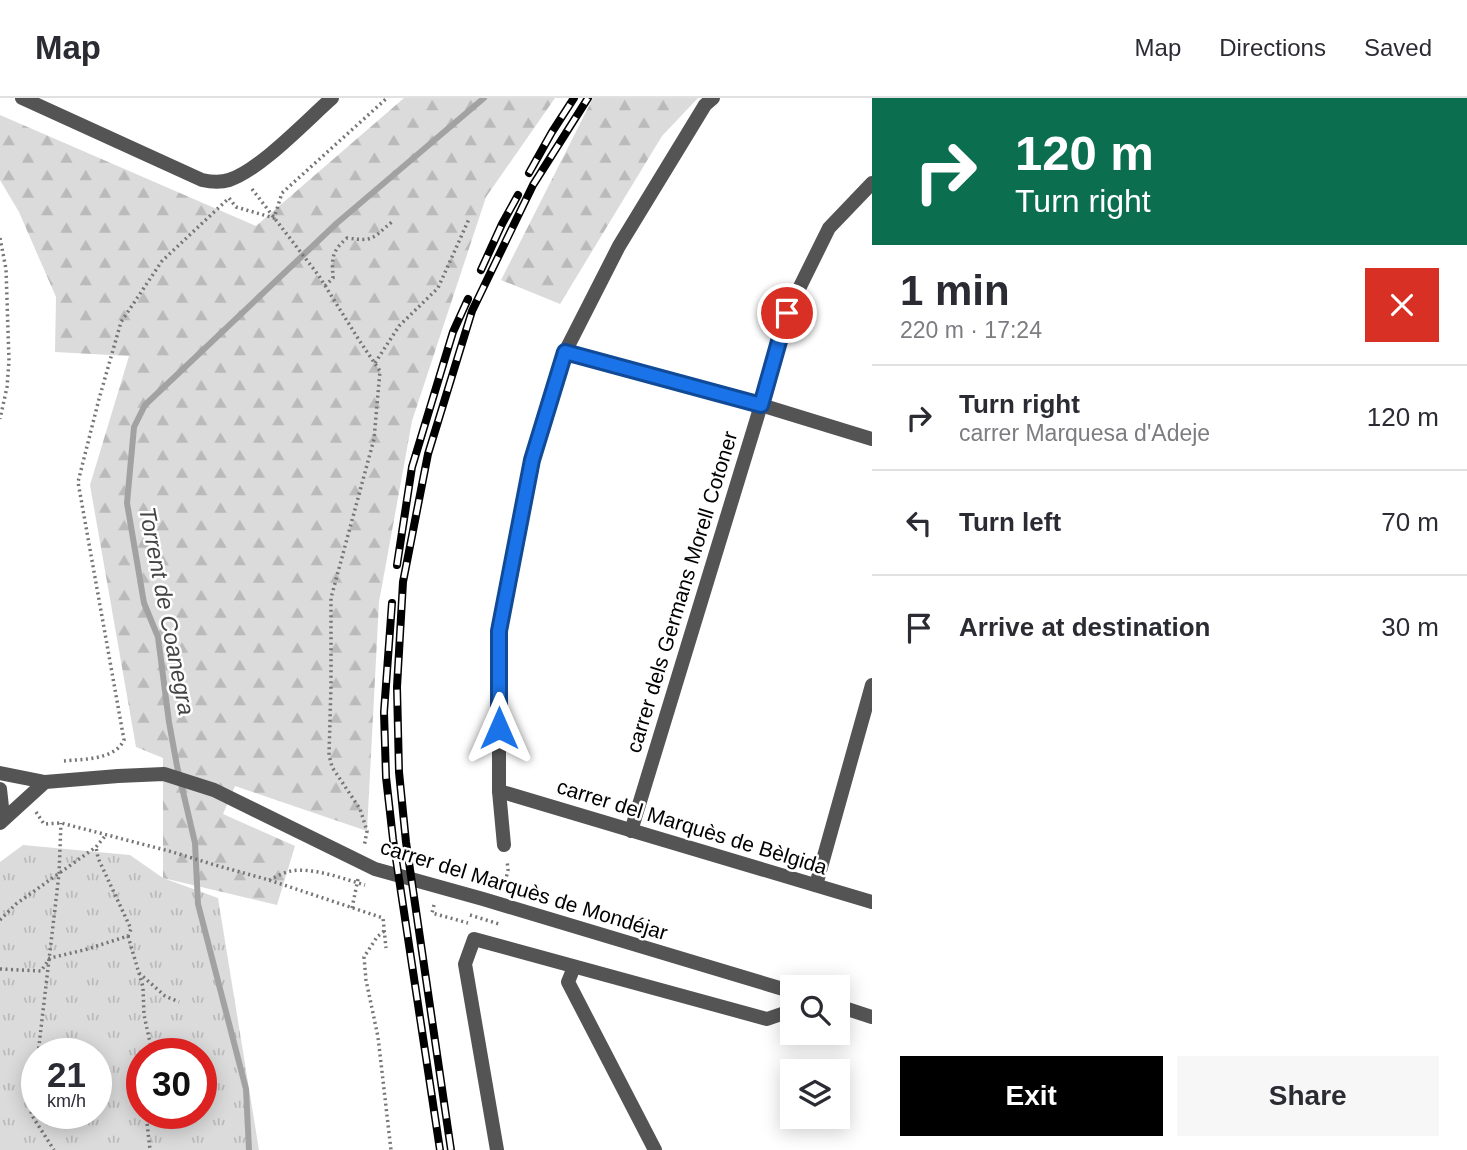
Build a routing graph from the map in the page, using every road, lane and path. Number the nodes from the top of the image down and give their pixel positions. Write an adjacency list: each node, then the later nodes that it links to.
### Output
1 (22, 98): 2 (street)
2 (332, 98)
3 (387, 98): 7 (path)
4 (713, 98): 12 (street)
5 (872, 183): 14 (street, carrer dels Germans Morell Cotoner)
6 (252, 189): 7 (path)
7 (274, 218): 11 (path); 18 (path)
8 (469, 219): 13 (path)
9 (393, 221): 11 (path)
10 (0, 238): 15 (path)
11 (325, 286): 13 (path)
12 (565, 352): 14 (street); 22 (street)
13 (375, 363): 29 (path)
14 (761, 405): 16 (street); 27 (street, carrer dels Germans Morell Cotoner)
15 (0, 419)
16 (872, 439)
17 (872, 685): 34 (street)
18 (61, 762)
19 (0, 773): 20 (street)
20 (45, 782): 23 (street); 48 (street, carrer del Marquès de Mondéjar)
21 (0, 789): 24 (street)
22 (499, 791): 27 (street, carrer del Marquès de Bèlgida); 30 (street)
23 (26, 799): 25 (street); 26 (path)
24 (0, 814)
25 (0, 823)
26 (61, 823): 28 (path); 32 (path)
27 (631, 831): 34 (street, carrer del Marquès de Bèlgida)
28 (107, 835): 31 (path); 38 (path)
29 (365, 842)
30 (504, 845): 33 (path)
31 (96, 847): 32 (path); 41 (path)
32 (59, 874): 39 (path); 44 (path)
33 (505, 884)
34 (816, 885): 36 (street, carrer del Marquès de Bèlgida)
35 (355, 895): 38 (path)
36 (872, 902)
37 (434, 905): 42 (path)
38 (352, 908): 40 (path)
39 (0, 920)
40 (384, 931): 43 (path); 59 (path)
41 (128, 936): 44 (path); 47 (path)
42 (486, 942): 45 (street); 60 (street)
43 (386, 948)
44 (50, 958): 46 (path); 53 (path)
45 (574, 967): 51 (street); 61 (street)
46 (0, 969)
47 (138, 972): 49 (path); 54 (path)
48 (780, 988)
49 (179, 1002)
50 (850, 1010): 52 (street)
51 (780, 1014)
52 (872, 1017)
53 (40, 1038)
54 (149, 1038)
55 (41, 1129): 57 (path)
56 (148, 1129): 58 (path)
57 (54, 1150)
58 (150, 1150)
59 (391, 1150)
60 (497, 1150)
61 (655, 1150)

